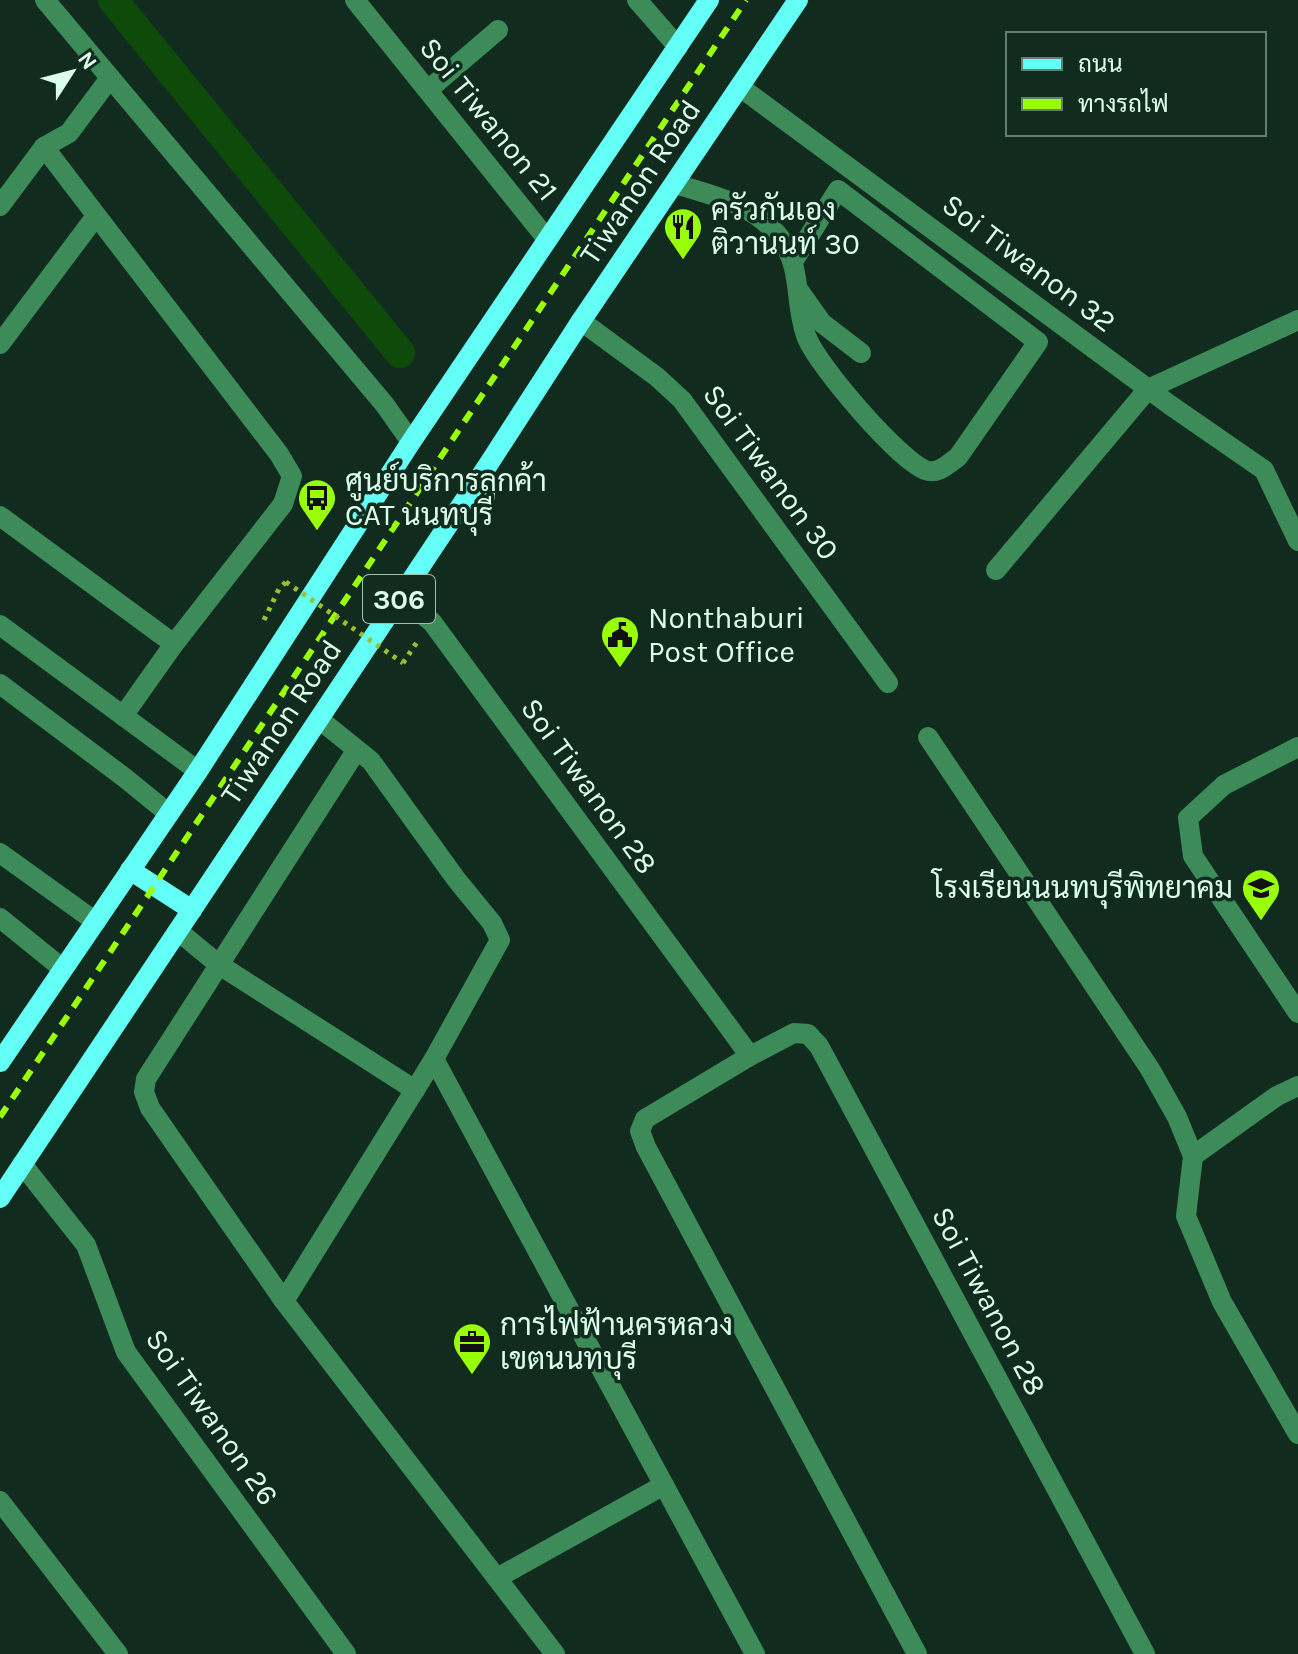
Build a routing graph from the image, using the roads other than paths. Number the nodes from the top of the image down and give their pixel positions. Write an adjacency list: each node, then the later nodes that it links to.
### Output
1 (45, 0): 8 (street)
2 (355, 0): 10 (street, Soi Tiwanon 21)
3 (637, 0): 7 (street)
4 (709, 0): 7 (main road, Tiwanon Road / 306)
5 (798, 0): 9 (main road, Tiwanon Road / 306)
6 (498, 30): 10 (street)
7 (678, 47): 15 (main road, Tiwanon Road / 306)
8 (110, 78): 11 (street); 23 (street)
9 (740, 87): 12 (main road, Tiwanon Road / 306); 22 (street, Soi Tiwanon 32)
10 (428, 90): 15 (street, Soi Tiwanon 21)
11 (44, 147): 13 (street); 14 (street)
12 (675, 184): 16 (street); 19 (main road, Tiwanon Road / 306)
13 (0, 206)
14 (96, 216): 20 (street); 29 (street)
15 (547, 239): 23 (main road, Tiwanon Road / 306)
16 (794, 260): 17 (street); 17 (street)
17 (798, 288): 21 (street)
18 (1298, 320): 22 (street)
19 (581, 321): 27 (main road, Tiwanon Road / 306); 30 (street, Soi Tiwanon 30)
20 (0, 344)
21 (861, 353)
22 (1148, 389): 25 (street, Soi Tiwanon 32); 26 (street)
23 (411, 442): 37 (main road, Tiwanon Road / 306)
24 (0, 516): 29 (street)
25 (1298, 541)
26 (996, 570)
27 (400, 597): 33 (main road, Tiwanon Road / 306); 48 (street, Soi Tiwanon 28)
28 (0, 625): 32 (street)
29 (174, 644): 32 (street)
30 (888, 683)
31 (0, 684): 38 (street)
32 (123, 716): 37 (street)
33 (319, 719): 36 (street); 41 (main road, Tiwanon Road / 306)
34 (928, 737): 53 (street)
35 (1298, 747): 47 (street)
36 (356, 751): 45 (street); 49 (street)
37 (198, 771): 38 (main road, Tiwanon Road / 306)
38 (168, 813): 40 (main road, Tiwanon Road / 306)
39 (0, 853): 43 (street)
40 (130, 870): 41 (main road); 43 (main road, Tiwanon Road / 306)
41 (192, 910): 44 (main road, Tiwanon Road / 306)
42 (0, 918): 46 (street)
43 (96, 922): 46 (main road, Tiwanon Road / 306)
44 (178, 931): 45 (street); 54 (main road, Tiwanon Road / 306)
45 (218, 964): 52 (street); 56 (street)
46 (63, 969): 50 (main road, Tiwanon Road / 306)
47 (1298, 1013)
48 (750, 1056): 65 (street, Soi Tiwanon 28); 66 (street, Soi Tiwanon 28)
49 (434, 1059): 52 (street); 58 (street)
50 (0, 1062)
51 (1298, 1086): 53 (street)
52 (415, 1090): 56 (street)
53 (1193, 1156): 57 (street)
54 (22, 1164): 55 (main road, Tiwanon Road / 306); 62 (street, Soi Tiwanon 26)
55 (0, 1198)
56 (284, 1301): 60 (street)
57 (1298, 1434)
58 (664, 1485): 60 (street); 64 (street)
59 (0, 1501): 61 (street)
60 (497, 1578): 63 (street)
61 (118, 1654)
62 (346, 1654)
63 (555, 1654)
64 (755, 1654)
65 (917, 1654)
66 (1145, 1654)

